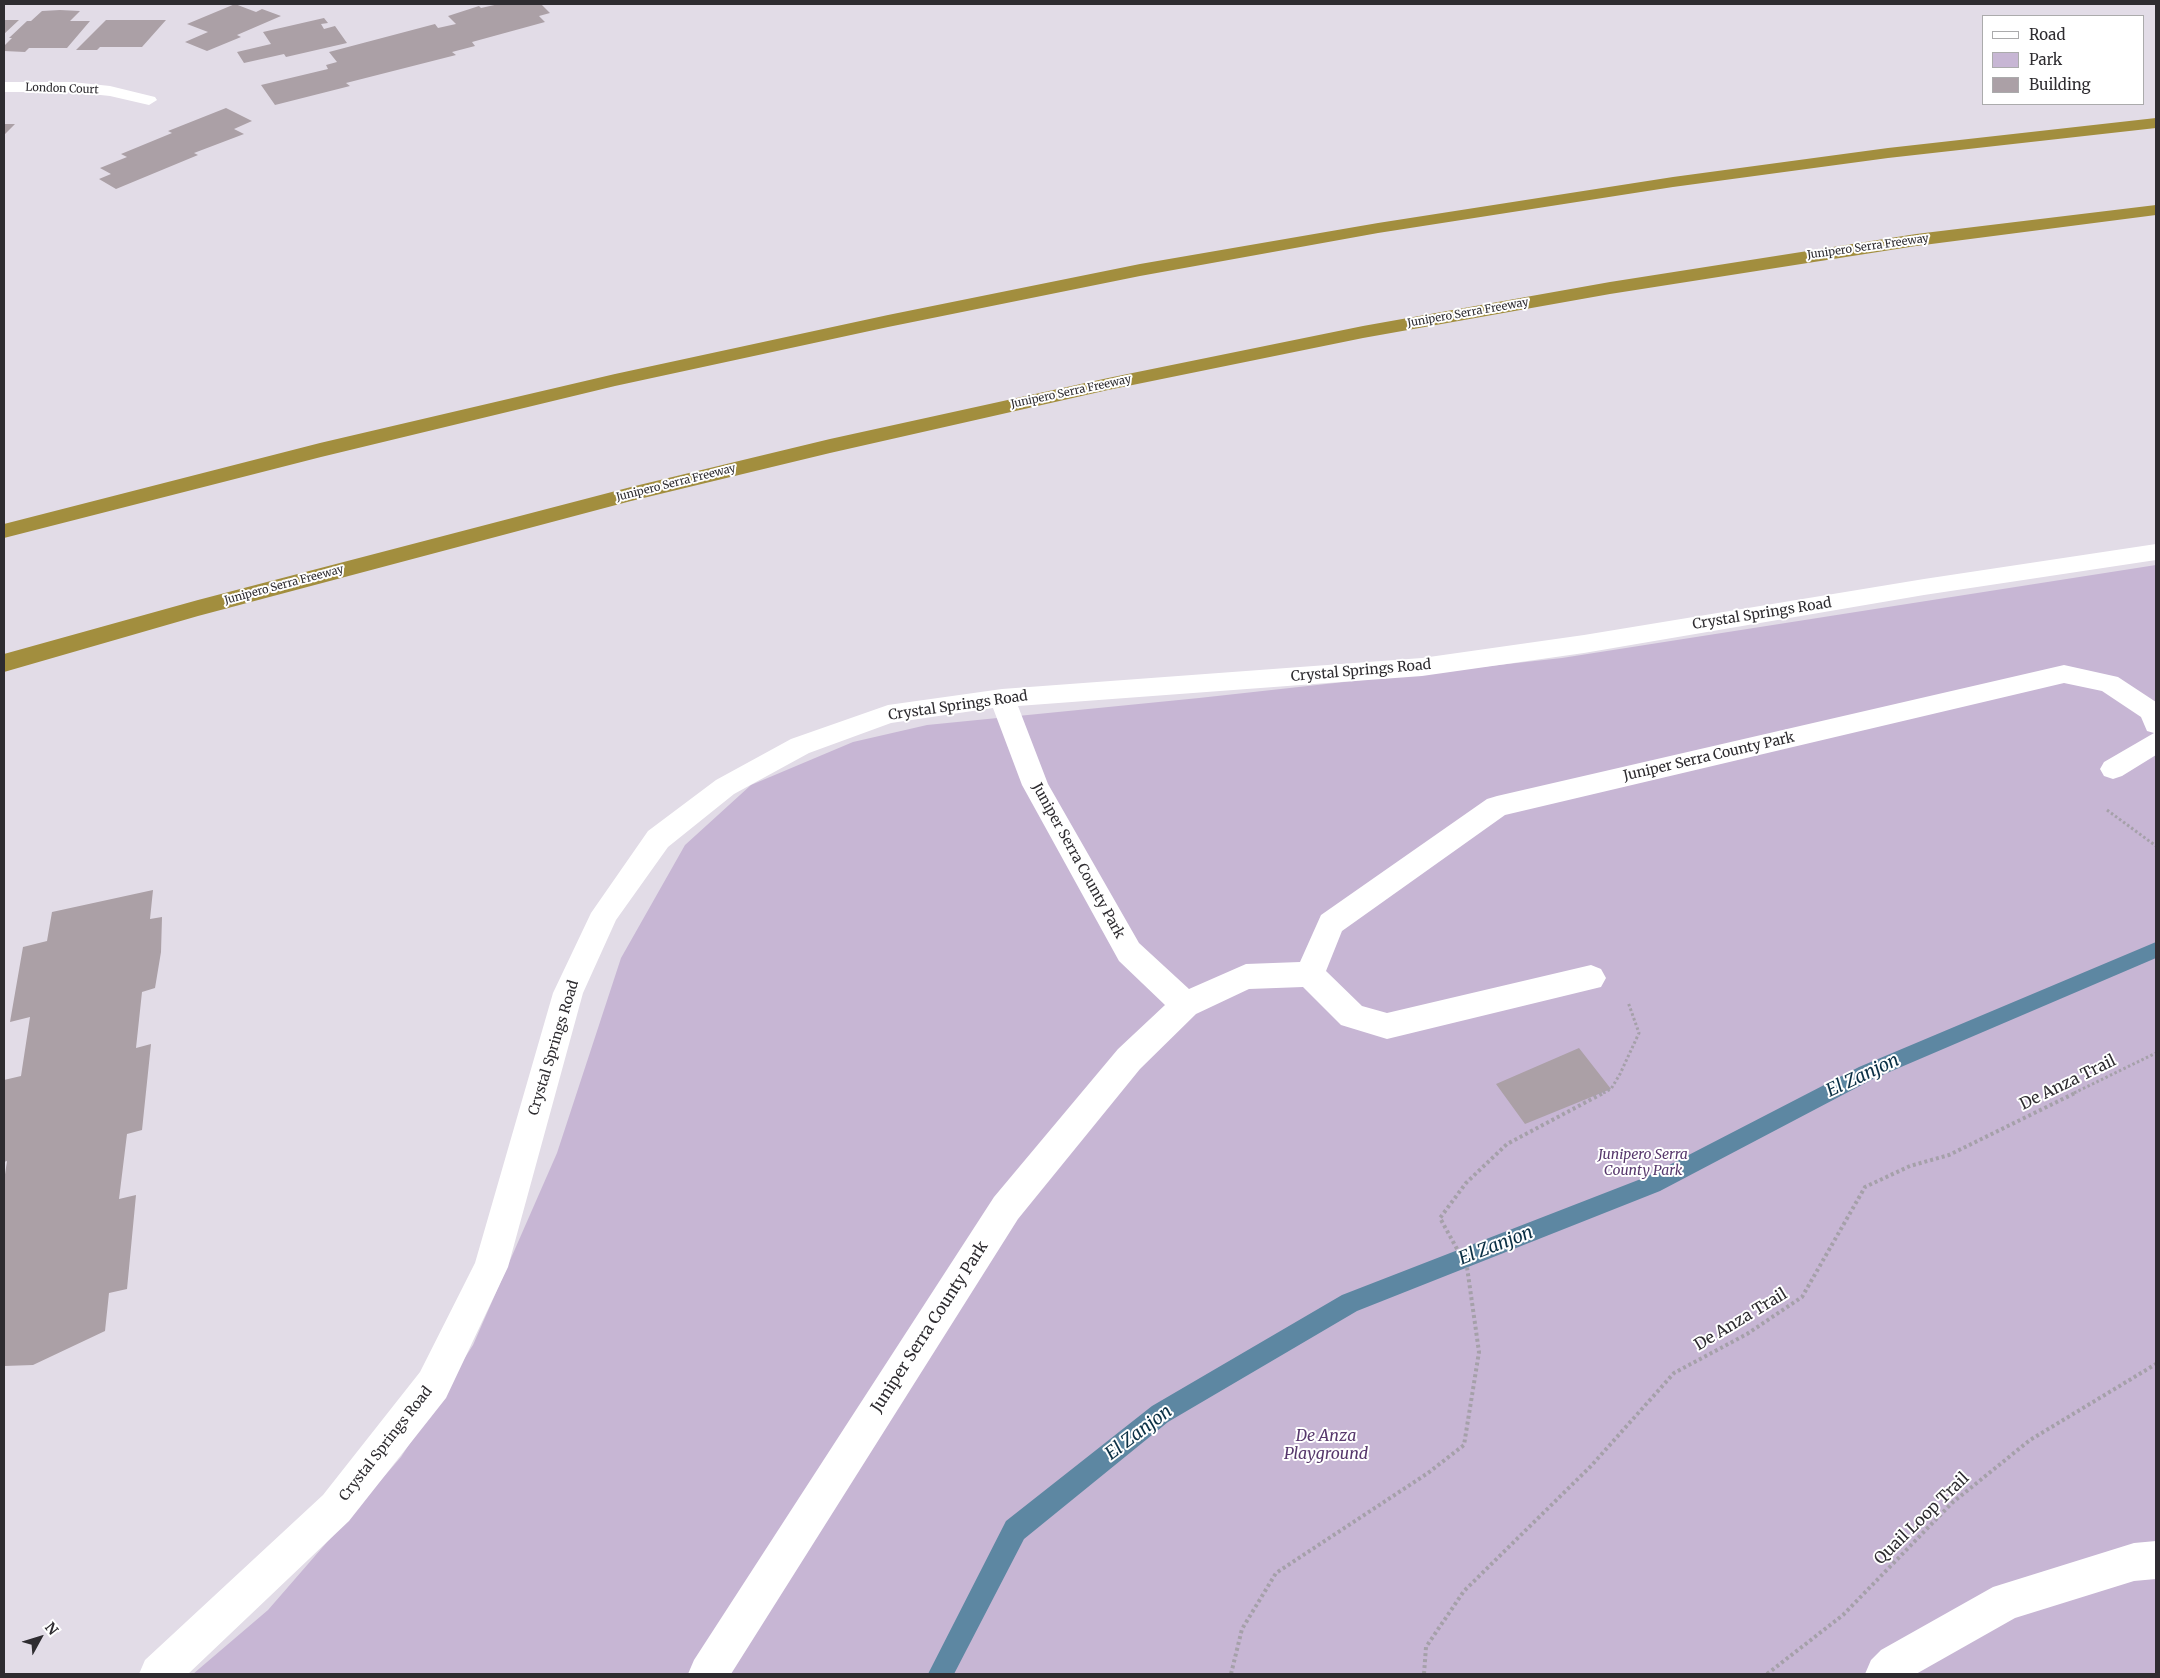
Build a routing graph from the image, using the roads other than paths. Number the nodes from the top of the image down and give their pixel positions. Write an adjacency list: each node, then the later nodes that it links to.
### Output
1 (4, 87): 2 (street, London Court)
2 (149, 100)
3 (2156, 123): 5 (highway)
4 (2156, 210): 7 (highway, Junipero Serra Freeway)
5 (4, 531)
6 (2156, 552): 8 (street, Crystal Springs Road)
7 (4, 663)
8 (1002, 698): 14 (street, Juniper Serra County Park); 16 (street, Crystal Springs Road)
9 (2156, 724): 12 (street, Juniper Serra County Park)
10 (2156, 742): 11 (street)
11 (2113, 769)
12 (1310, 974): 13 (street); 14 (street, Juniper Serra County Park)
13 (1591, 978)
14 (1185, 1006): 17 (street, Juniper Serra County Park)
15 (2156, 1560): 18 (street)
16 (159, 1674)
17 (708, 1674)
18 (1885, 1674)

